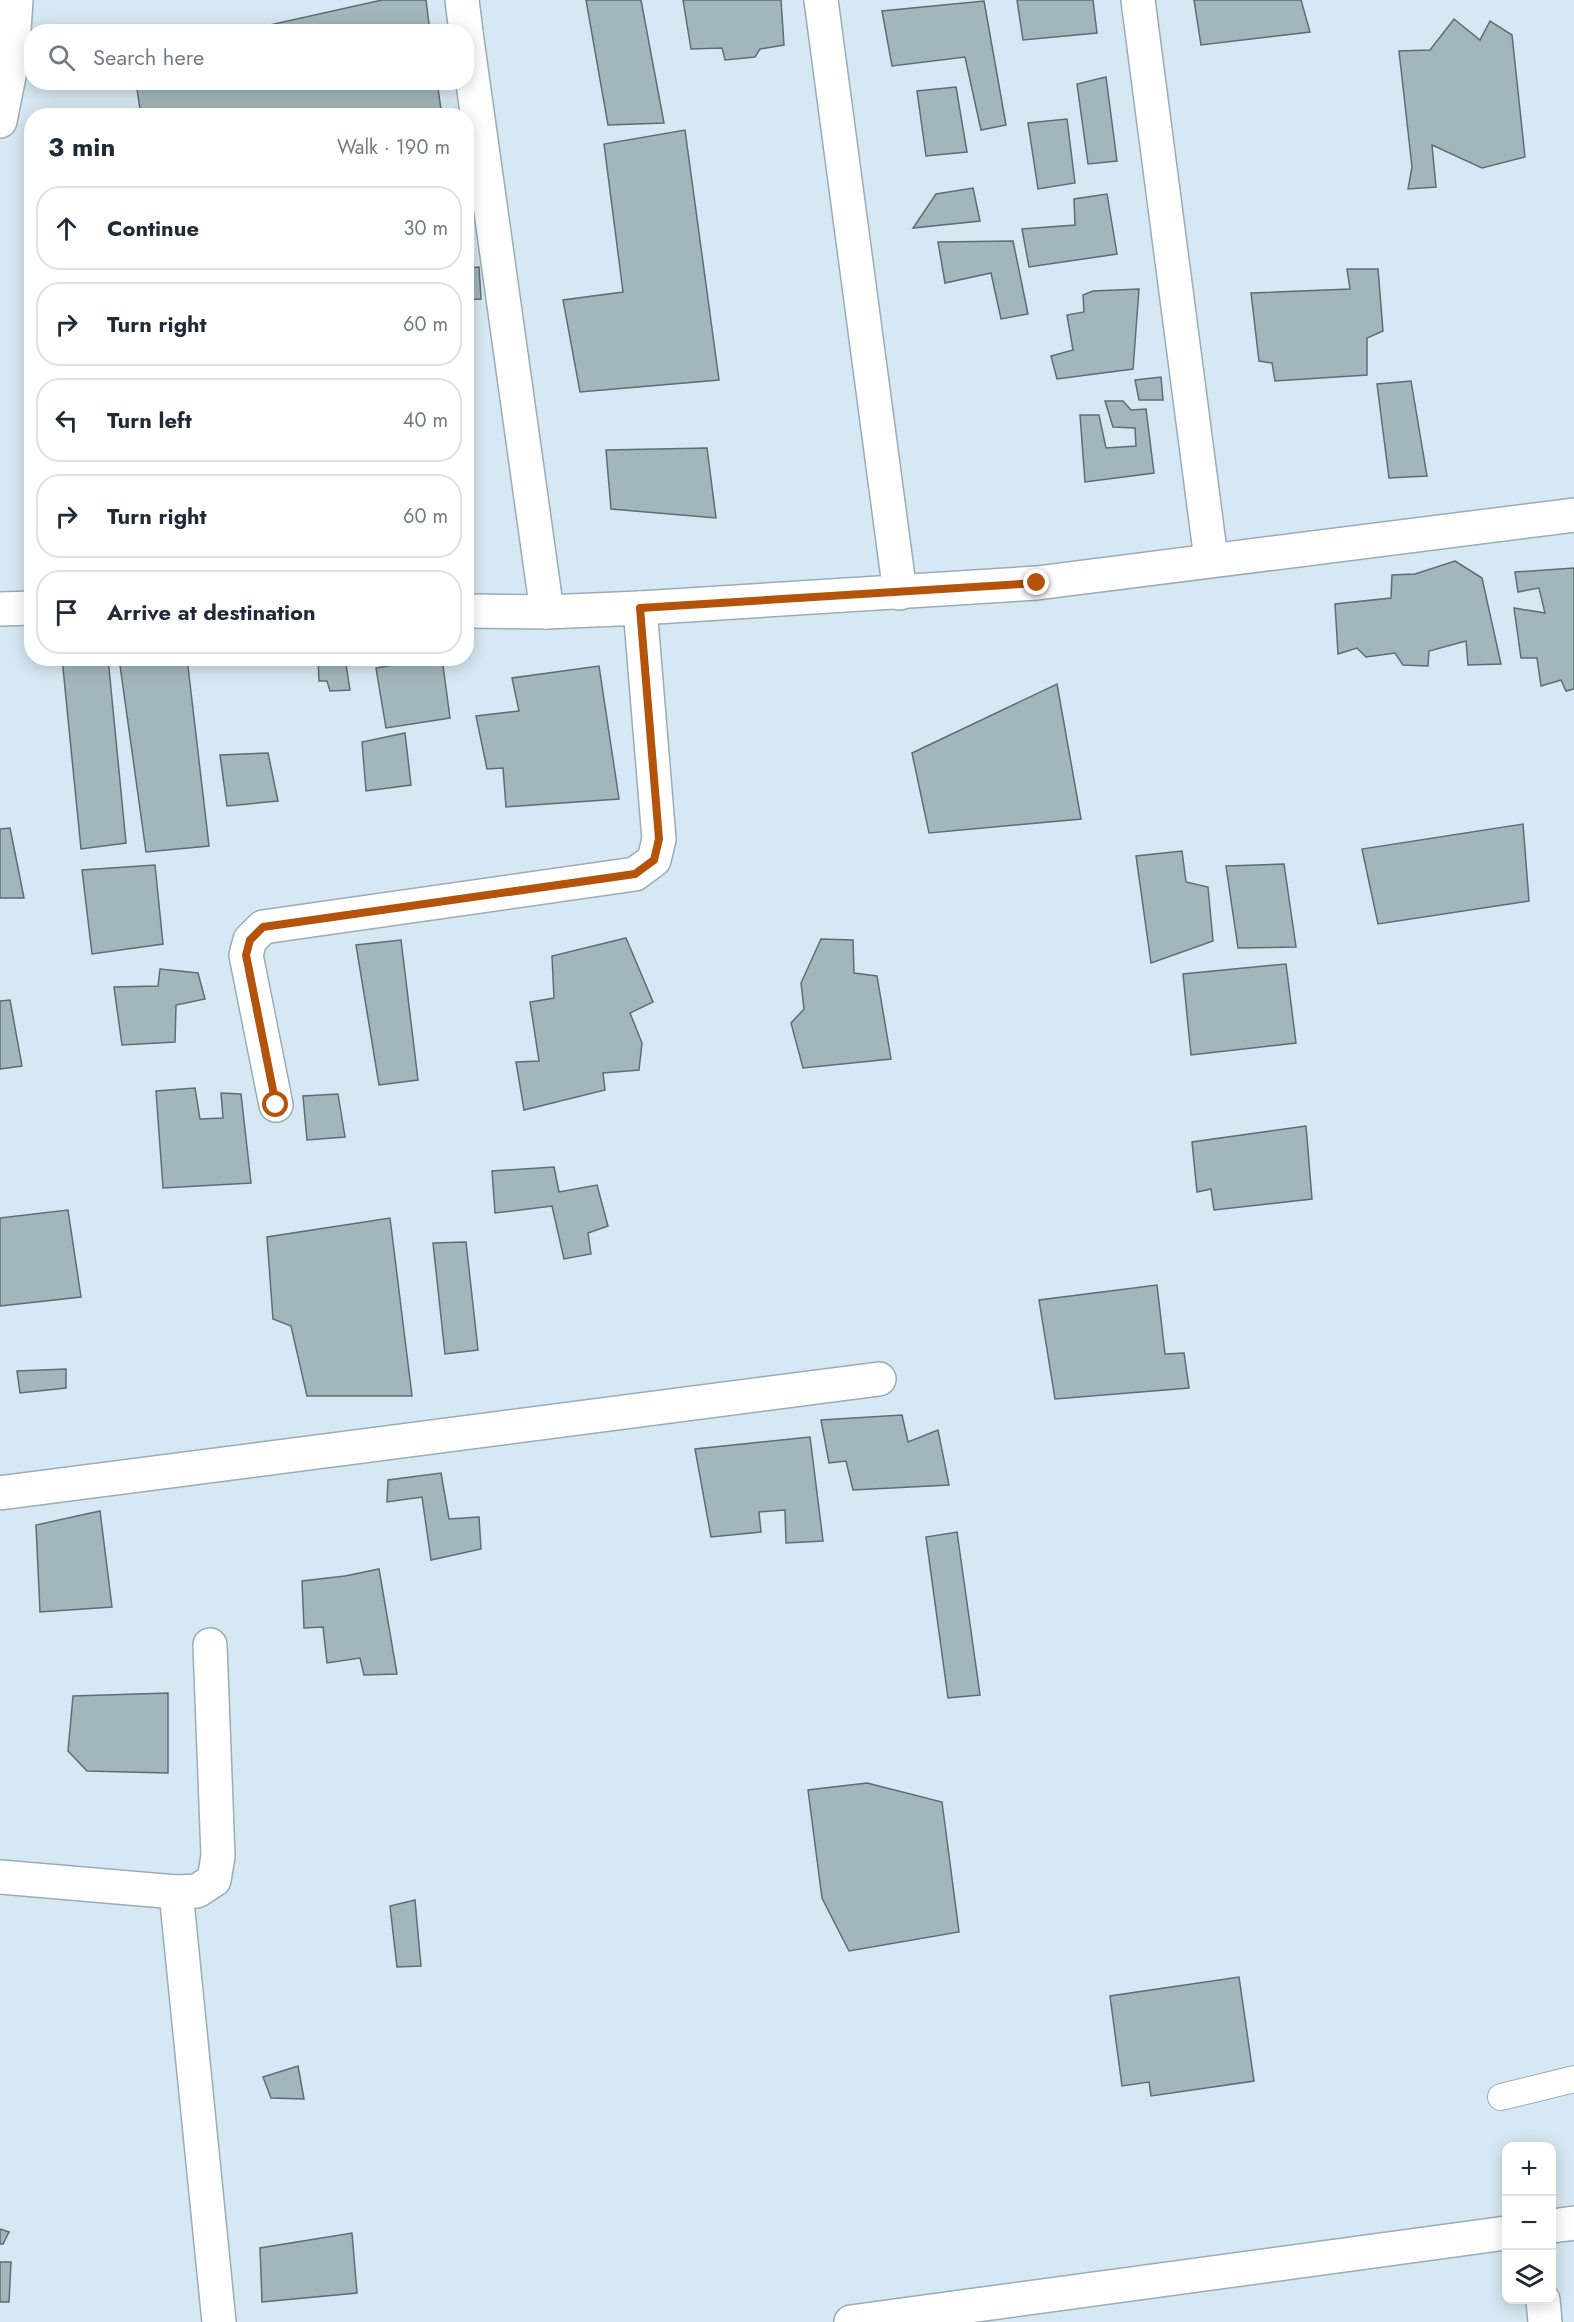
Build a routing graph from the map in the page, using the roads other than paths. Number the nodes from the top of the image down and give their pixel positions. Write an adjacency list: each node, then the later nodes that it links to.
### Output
1 (16, 0): 7 (street)
2 (462, 0): 5 (street)
3 (821, 0): 10 (street)
4 (1138, 0): 9 (street)
5 (465, 24)
6 (474, 89): 15 (street)
7 (0, 121)
8 (1574, 515): 9 (street)
9 (1211, 559): 10 (street)
10 (900, 593): 12 (street)
11 (24, 608): 13 (street)
12 (640, 608): 15 (street); 16 (street)
13 (0, 609)
14 (474, 611): 15 (street)
15 (547, 612)
16 (276, 1105)
17 (879, 1379): 18 (street)
18 (0, 1493)
19 (210, 1645): 21 (street)
20 (0, 1877): 21 (street)
21 (177, 1892): 28 (street)
22 (1574, 2079): 23 (lane)
23 (1501, 2097)
24 (1574, 2223): 25 (street)
25 (1556, 2225)
26 (1502, 2234): 29 (street)
27 (1544, 2304): 30 (street)
28 (219, 2322)
29 (851, 2322)
30 (1545, 2322)

